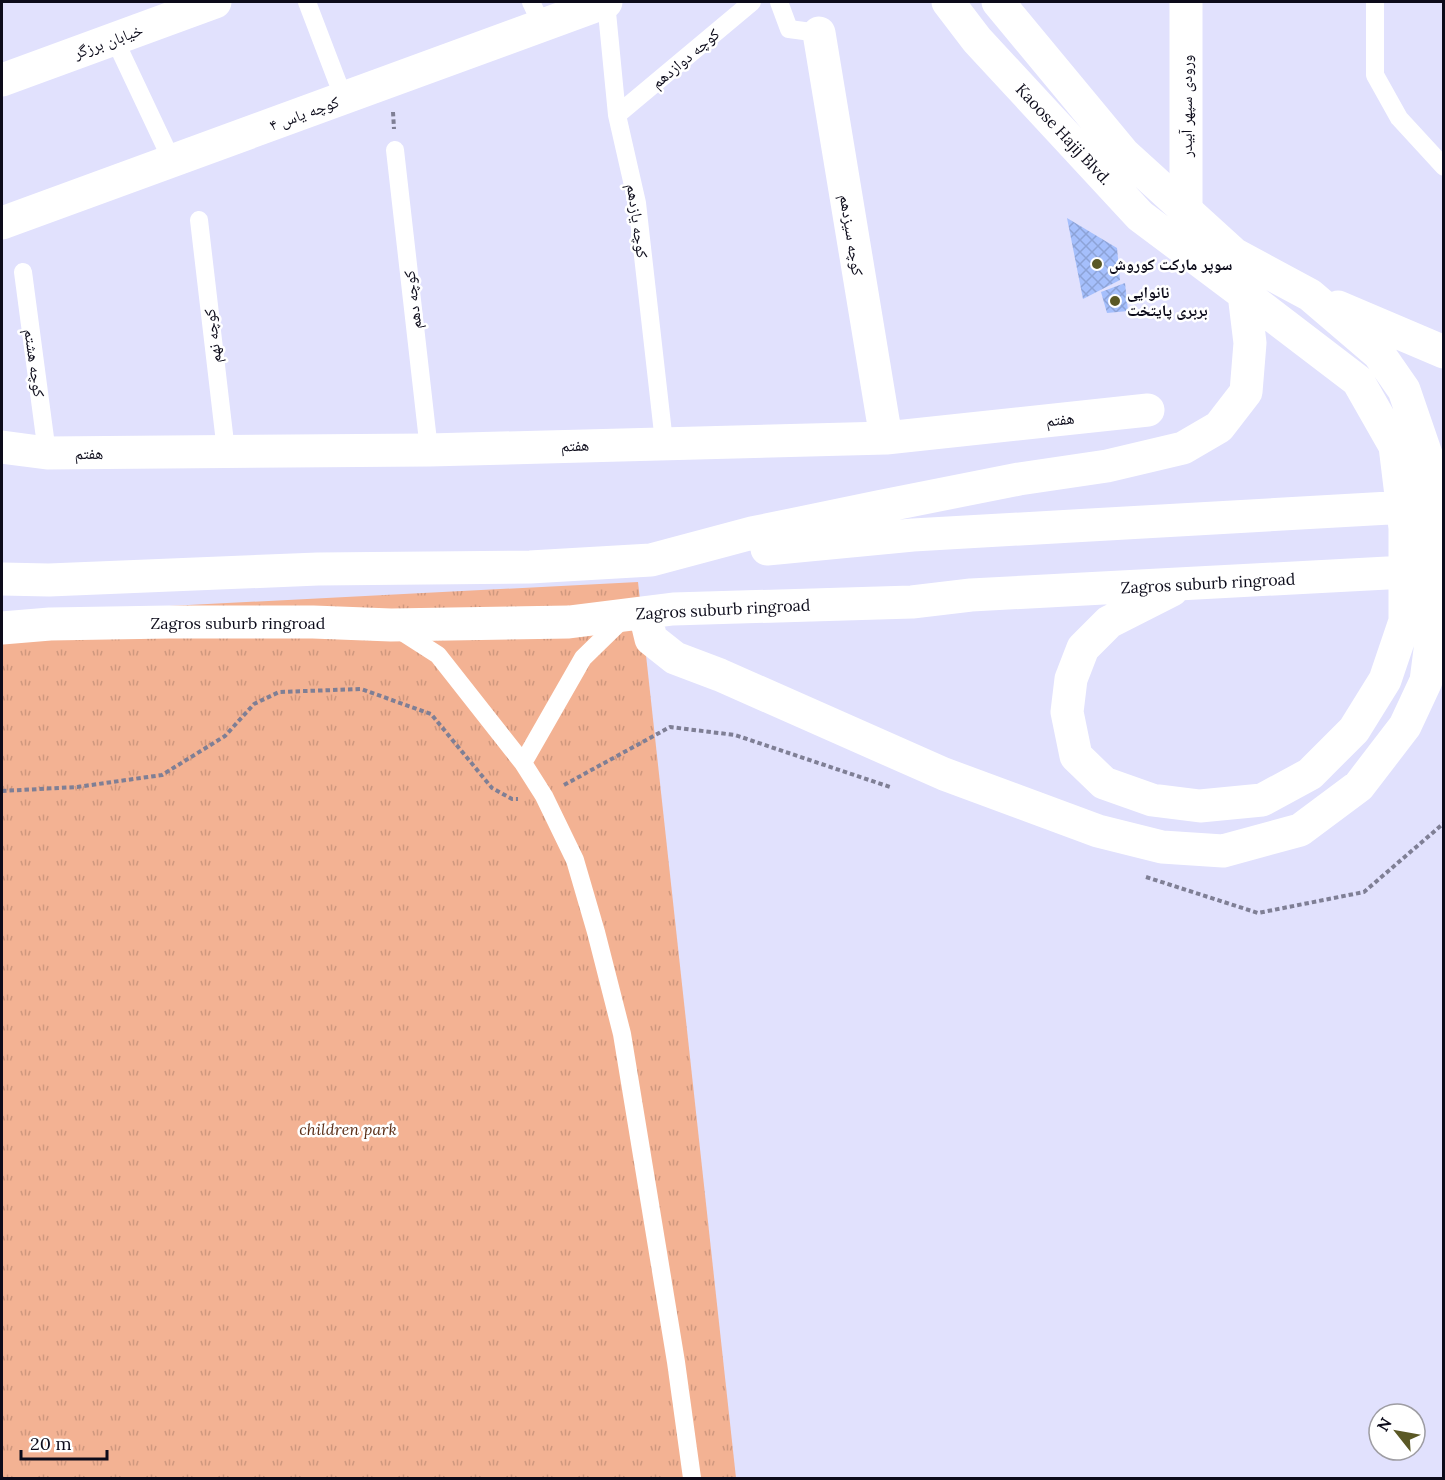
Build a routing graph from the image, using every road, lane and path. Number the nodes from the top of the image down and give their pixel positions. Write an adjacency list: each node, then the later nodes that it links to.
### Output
1 (214, 2): 12 (main road, خیابان برزگر)
2 (307, 2): 14 (lane)
3 (606, 2): 10 (main road, کوچه یاس ۴); 15 (lane, کوچه یازدهم)
4 (752, 2): 15 (lane, کوچه دوازدهم)
5 (779, 2): 11 (lane)
6 (948, 2): 23 (main road, Kaoose Hajij Blvd.)
7 (998, 2): 19 (main road, Kaoose Hajij Blvd.)
8 (1185, 2): 19 (main road, ورودی سپهر آبیدر)
9 (1375, 2): 18 (lane)
10 (536, 13): 14 (main road, کوچه یاس ۴)
11 (819, 33): 27 (main road, کوچه سیزدهم)
12 (114, 38): 13 (main road, خیابان برزگر); 17 (lane)
13 (2, 80)
14 (344, 99): 17 (main road, کوچه یاس ۴)
15 (617, 115): 28 (lane, کوچه یازدهم)
16 (395, 150): 30 (lane, کوچه دهم)
17 (172, 161): 21 (main road, کوچه یاس ۴)
18 (1443, 167)
19 (1186, 210): 24 (main road, Kaoose Hajij Blvd.)
20 (199, 220): 31 (lane, کوچه نهم)
21 (2, 223)
22 (23, 272): 32 (lane, کوچه هشتم)
23 (1244, 294): 34 (main road); 37 (main road)
24 (1310, 295): 25 (main road); 38 (main road)
25 (1443, 352)
26 (1148, 410): 27 (main road, هفتم)
27 (886, 438): 28 (main road, هفتم)
28 (664, 442): 30 (main road, هفتم)
29 (2, 447): 32 (main road, هفتم)
30 (429, 450): 31 (main road, هفتم)
31 (226, 452): 32 (main road, هفتم)
32 (47, 453)
33 (1443, 504): 34 (main road)
34 (651, 560): 36 (main road)
35 (1443, 570): 37 (main road, Zagros suburb ringroad)
36 (2, 579)
37 (1181, 585): 38 (main road, Zagros suburb ringroad)
38 (637, 614): 39 (main road, Zagros suburb ringroad); 41 (lane)
39 (391, 625): 40 (main road, Zagros suburb ringroad); 41 (lane)
40 (2, 628)
41 (523, 763): 44 (lane)
42 (899, 790): 44 (path)
43 (2, 791): 44 (path)
44 (544, 796): 47 (lane)
45 (1443, 823): 46 (path)
46 (1136, 874)
47 (692, 1479)

